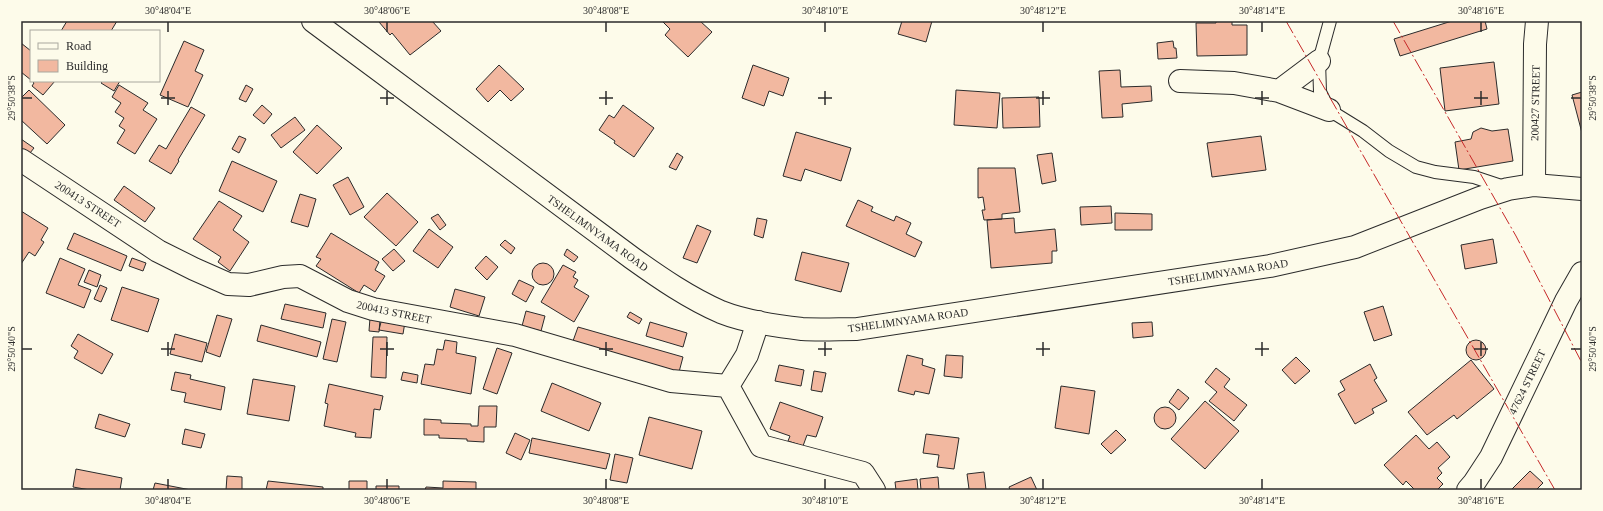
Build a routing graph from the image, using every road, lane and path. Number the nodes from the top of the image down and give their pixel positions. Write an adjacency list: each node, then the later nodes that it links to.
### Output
1 (313, 21): 13 (street, TSHELIMNYAMA ROAD)
2 (1330, 21): 4 (lane)
3 (1537, 21): 9 (street, 200427 STREET)
4 (1319, 61): 6 (street); 7 (lane)
5 (1180, 81): 6 (street)
6 (1279, 91): 7 (street)
7 (1329, 110): 10 (lane)
8 (21, 160): 14 (street, 200413 STREET)
9 (1534, 185): 10 (street, TSHELIMNYAMA ROAD); 11 (street, TSHELIMNYAMA ROAD)
10 (1508, 189): 13 (street, TSHELIMNYAMA ROAD)
11 (1582, 189)
12 (1582, 273): 16 (street, 47624 STREET)
13 (758, 322): 14 (street)
14 (728, 386): 15 (street)
15 (874, 490)
16 (1468, 490)

